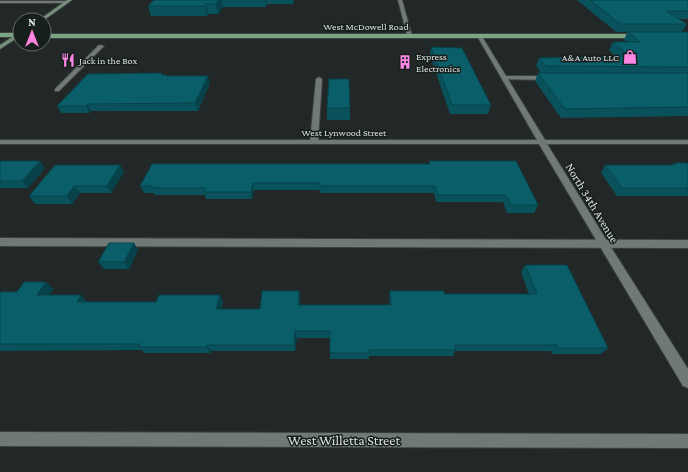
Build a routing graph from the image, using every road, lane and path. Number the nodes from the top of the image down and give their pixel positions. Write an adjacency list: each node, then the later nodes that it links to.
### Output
1 (400, 0): 8 (street)
2 (68, 1): 3 (street); 4 (main road)
3 (0, 2)
4 (52, 12)
5 (0, 35): 6 (main road)
6 (12, 35)
7 (52, 36): 8 (main road, West McDowell Road)
8 (410, 36): 9 (main road, West McDowell Road)
9 (478, 36): 10 (main road, West McDowell Road); 14 (street, North 34th Avenue)
10 (644, 36)
11 (12, 39): 13 (main road)
12 (101, 46): 17 (street)
13 (0, 47)
14 (504, 78): 15 (street); 20 (street, North 34th Avenue)
15 (558, 78)
16 (319, 79): 19 (street)
17 (56, 90)
18 (0, 142): 19 (street, West Lynwood Street)
19 (314, 142): 20 (street, West Lynwood Street)
20 (542, 142): 21 (street, West Lynwood Street); 23 (street, North 34th Avenue)
21 (688, 142)
22 (0, 242): 23 (street)
23 (603, 244): 24 (street); 25 (street, North 34th Avenue)
24 (688, 244)
25 (688, 381)
26 (0, 439): 27 (street, West Willetta Street)
27 (688, 441)

